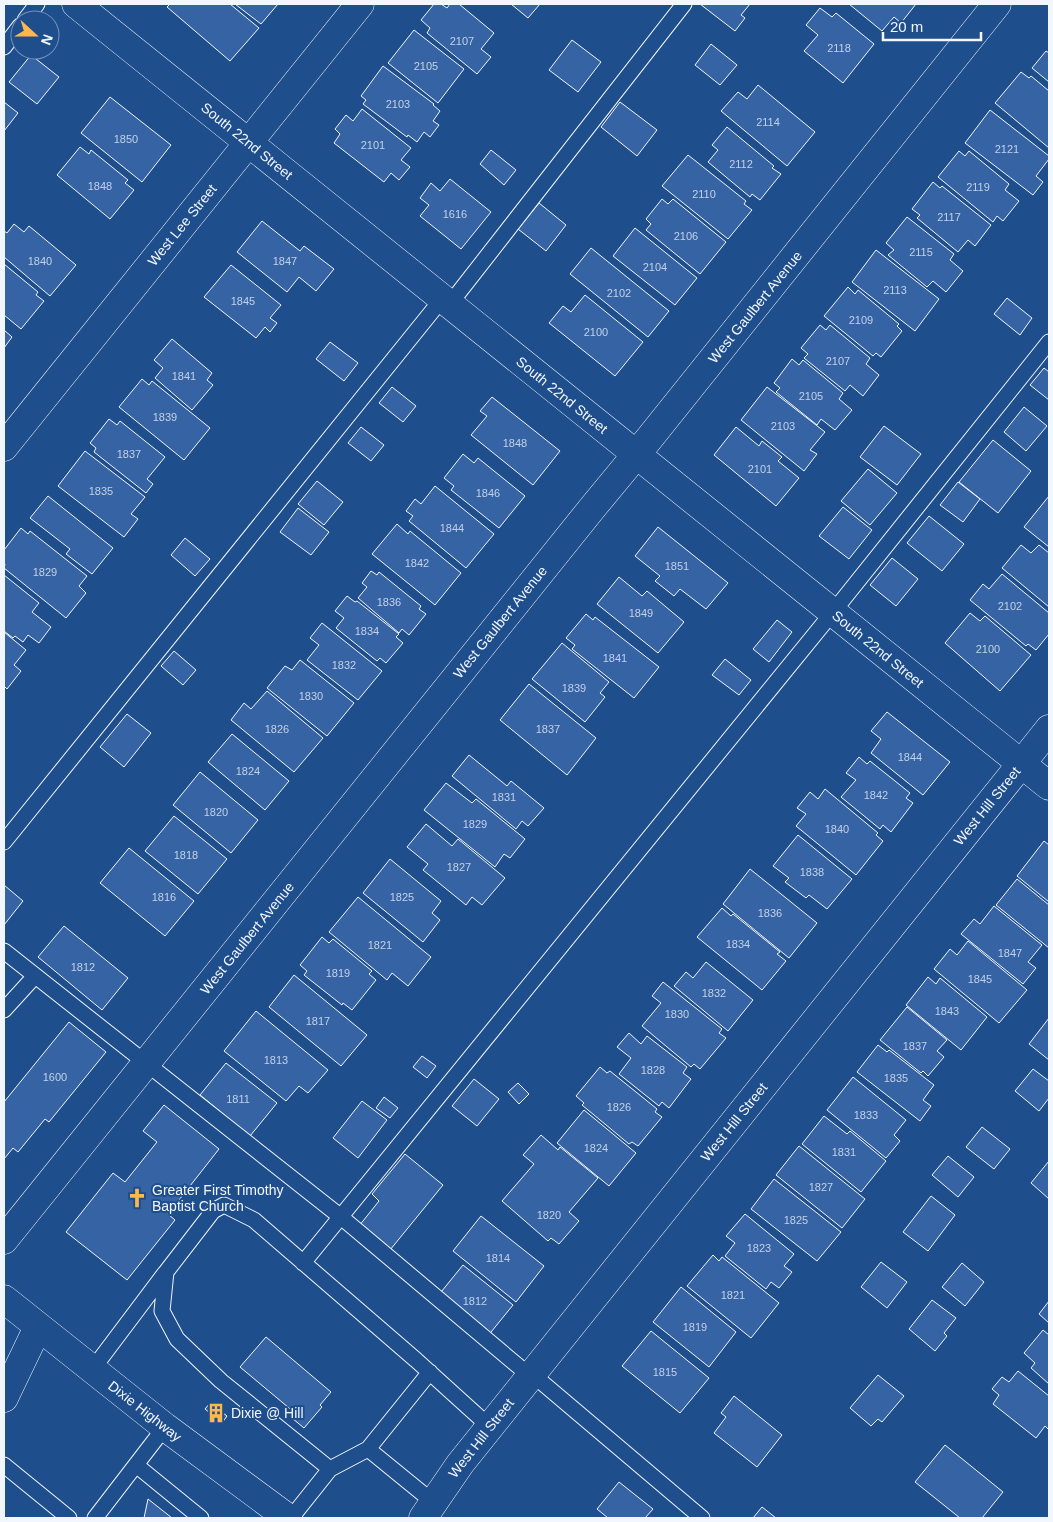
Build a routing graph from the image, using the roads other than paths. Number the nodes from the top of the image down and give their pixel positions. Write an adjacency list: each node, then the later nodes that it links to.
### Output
1 (76, 4): 5 (street, South 22nd Street)
2 (360, 4): 5 (street, West Lee Street)
3 (684, 4): 6 (lane)
4 (997, 4): 9 (street, West Gaulbert Avenue)
5 (248, 143): 6 (street, South 22nd Street); 8 (street, West Lee Street)
6 (446, 302): 9 (street, South 22nd Street); 14 (lane)
7 (1049, 342): 10 (lane)
8 (4, 447)
9 (636, 455): 10 (street, South 22nd Street); 18 (street, West Gaulbert Avenue)
10 (833, 612): 12 (street, South 22nd Street); 19 (lane)
11 (1049, 729): 12 (street, West Hill Street)
12 (1022, 763): 13 (street, South 22nd Street); 27 (street, West Hill Street)
13 (1049, 786)
14 (4, 842)
15 (4, 951): 16 (lane)
16 (35, 976): 17 (lane); 18 (lane)
17 (4, 1010)
18 (145, 1064): 19 (lane); 20 (street, West Gaulbert Avenue)
19 (341, 1218): 21 (lane); 27 (lane)
20 (4, 1240)
21 (304, 1263): 22 (lane); 26 (lane)
22 (166, 1272): 25 (lane); 34 (lane)
23 (4, 1299): 24 (street, Dixie Highway)
24 (38, 1327): 25 (street, Dixie Highway); 28 (street)
25 (92, 1370): 29 (street, Dixie Highway)
26 (430, 1372): 30 (lane); 31 (lane)
27 (531, 1375): 30 (street, West Hill Street); 40 (lane)
28 (4, 1398)
29 (165, 1427): 33 (lane); 39 (street, Dixie Highway)
30 (490, 1427): 35 (street, West Hill Street)
31 (368, 1449): 34 (lane); 35 (lane)
32 (4, 1465): 36 (lane)
33 (136, 1465): 37 (lane); 38 (lane)
34 (330, 1469): 39 (lane)
35 (428, 1510)
36 (63, 1517)
37 (95, 1518)
38 (201, 1518)
39 (286, 1518)
40 (702, 1518)

